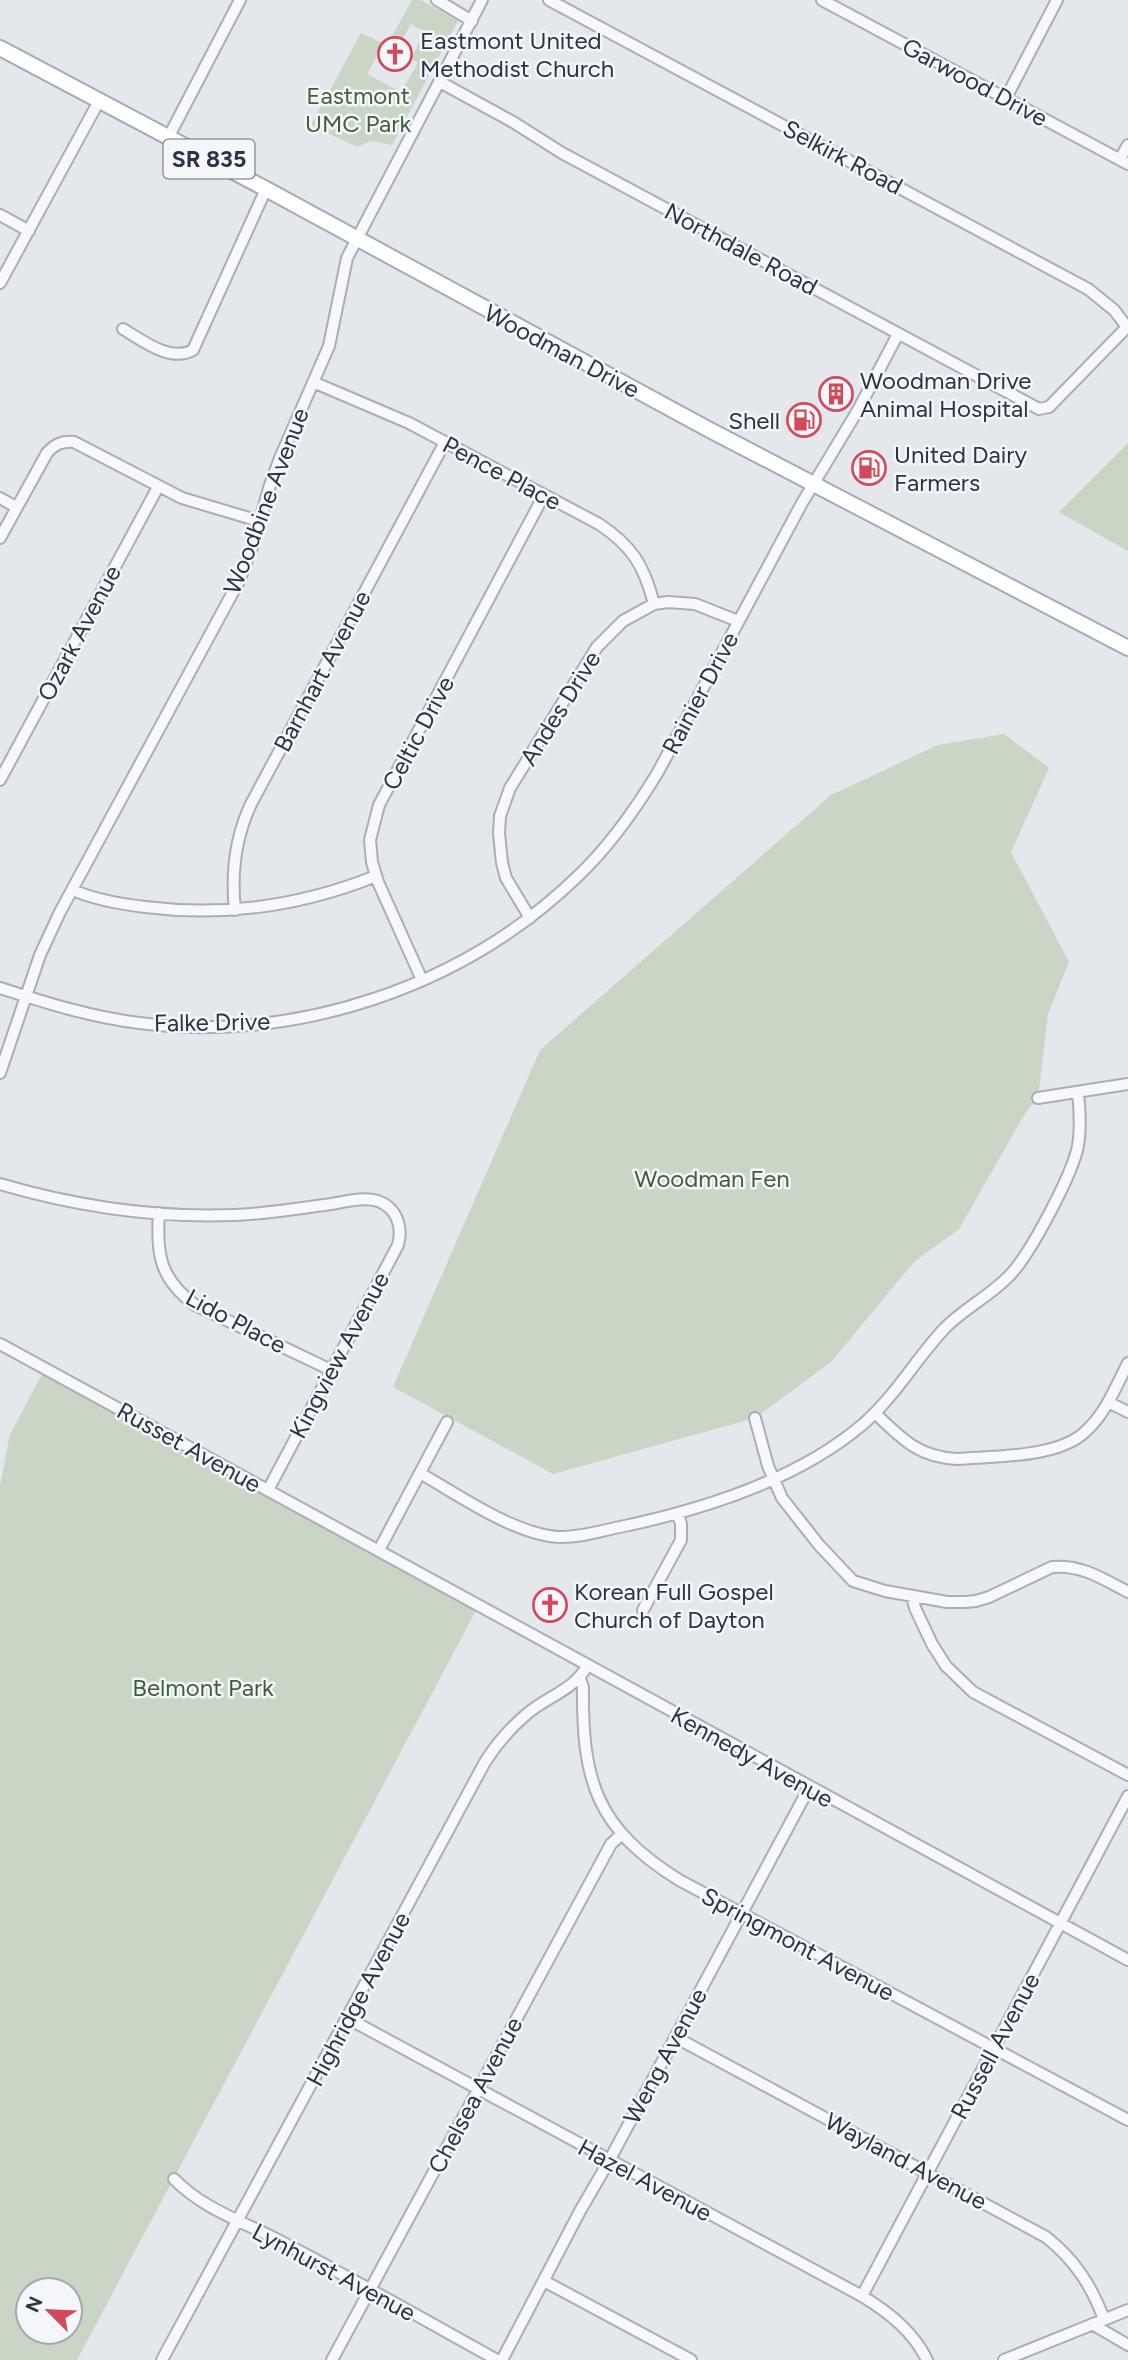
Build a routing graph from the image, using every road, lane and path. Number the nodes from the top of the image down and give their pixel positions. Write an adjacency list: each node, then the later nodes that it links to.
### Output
1 (240, 0): 12 (street)
2 (437, 0): 7 (street)
3 (482, 0): 7 (street, Woodbine Avenue)
4 (549, 0): 20 (street, Selkirk Road)
5 (822, 0): 10 (street, Garwood Drive)
6 (1057, 0): 10 (street)
7 (472, 21): 9 (street, Woodbine Avenue)
8 (0, 48): 11 (main road, Woodman Drive / SR 835)
9 (440, 82): 18 (street, Woodbine Avenue); 22 (street, Northdale Road)
10 (1006, 98): 14 (street, Garwood Drive)
11 (99, 101): 12 (main road, Woodman Drive / SR 835); 17 (street)
12 (167, 138): 15 (main road, Woodman Drive / SR 835)
13 (1128, 145): 14 (street)
14 (1124, 162)
15 (267, 189): 18 (main road, Woodman Drive / SR 835); 21 (street)
16 (0, 215): 17 (street)
17 (29, 231): 19 (street)
18 (357, 239): 23 (street, Woodbine Avenue); 25 (main road, Woodman Drive / SR 835)
19 (0, 283)
20 (1128, 326): 22 (street, Northdale Road)
21 (123, 329)
22 (898, 334): 25 (street, Rainier Drive)
23 (313, 382): 24 (street, Pence Place); 30 (street, Woodbine Avenue)
24 (445, 442): 27 (street, Pence Place); 38 (street, Barnhart Avenue)
25 (815, 483): 33 (street, Rainier Drive); 34 (main road, Woodman Drive / SR 835)
26 (158, 487): 29 (street); 30 (street); 35 (street, Ozark Avenue)
27 (544, 495): 32 (street, Pence Place); 36 (street, Celtic Drive)
28 (0, 498): 29 (street)
29 (16, 507): 31 (street)
30 (260, 522): 37 (street, Woodbine Avenue)
31 (0, 538)
32 (654, 604): 33 (street, Andes Drive); 39 (street, Andes Drive)
33 (738, 621): 39 (street, Rainier Drive)
34 (1128, 648)
35 (0, 779)
36 (376, 876): 38 (street); 40 (street, Celtic Drive)
37 (73, 890): 38 (street); 42 (street, Woodbine Avenue)
38 (235, 910)
39 (530, 918): 40 (street, Rainier Drive)
40 (422, 980): 42 (street, Falke Drive)
41 (0, 988): 42 (street, Falke Drive)
42 (25, 996): 43 (street, Woodbine Avenue)
43 (0, 1073)
44 (1128, 1084): 45 (street)
45 (1078, 1093): 46 (street); 54 (street)
46 (1038, 1098)
47 (0, 1184): 48 (street)
48 (159, 1213): 51 (street, Lido Place); 51 (street, Kingview Avenue)
49 (0, 1344): 59 (street, Russet Avenue)
50 (1128, 1363): 52 (street)
51 (331, 1370): 59 (street, Kingview Avenue)
52 (1108, 1402): 53 (street); 54 (street)
53 (1128, 1412)
54 (875, 1413): 58 (street)
55 (754, 1418): 58 (street)
56 (447, 1422): 57 (street)
57 (420, 1473): 60 (street); 61 (street)
58 (774, 1481): 60 (street); 63 (street)
59 (268, 1490): 61 (street, Russet Avenue)
60 (677, 1514): 64 (street)
61 (379, 1550): 65 (street, Kennedy Avenue)
62 (1128, 1592): 63 (street)
63 (912, 1596): 67 (street)
64 (643, 1610)
65 (587, 1666): 66 (street, Highridge Avenue); 68 (street, Kennedy Avenue)
66 (580, 1679): 70 (street, Springmont Avenue); 74 (street, Highridge Avenue)
67 (1128, 1775)
68 (809, 1788): 71 (street, Weng Avenue); 72 (street, Kennedy Avenue)
69 (1128, 1796): 72 (street, Russell Avenue)
70 (622, 1835): 71 (street, Springmont Avenue); 77 (street, Chelsea Avenue)
71 (742, 1913): 75 (street, Weng Avenue); 76 (street, Springmont Avenue)
72 (1060, 1923): 73 (street, Kennedy Avenue); 76 (street, Russell Avenue)
73 (1128, 1960)
74 (347, 2018): 77 (street, Hazel Avenue); 82 (street, Highridge Avenue)
75 (675, 2037): 79 (street, Weng Avenue); 80 (street, Wayland Avenue)
76 (994, 2048): 78 (street, Springmont Avenue); 80 (street, Russell Avenue)
77 (478, 2090): 79 (street, Hazel Avenue); 84 (street, Chelsea Avenue)
78 (1128, 2120)
79 (609, 2161): 83 (street, Weng Avenue); 85 (street, Hazel Avenue)
80 (928, 2172): 85 (street, Russell Avenue); 87 (street, Wayland Avenue)
81 (174, 2179): 82 (street, Lynhurst Avenue)
82 (238, 2221): 84 (street, Lynhurst Avenue); 90 (street, Highridge Avenue)
83 (544, 2281): 92 (street, Weng Avenue); 93 (street)
84 (370, 2290): 91 (street, Chelsea Avenue); 92 (street, Lynhurst Avenue)
85 (862, 2295): 94 (street, Hazel Avenue)
86 (1128, 2310): 87 (street)
87 (1104, 2319): 88 (street)
88 (1092, 2324): 89 (street); 95 (street)
89 (1128, 2345)
90 (162, 2360)
91 (332, 2360)
92 (500, 2360)
93 (691, 2360)
94 (927, 2360)
95 (1004, 2360)

